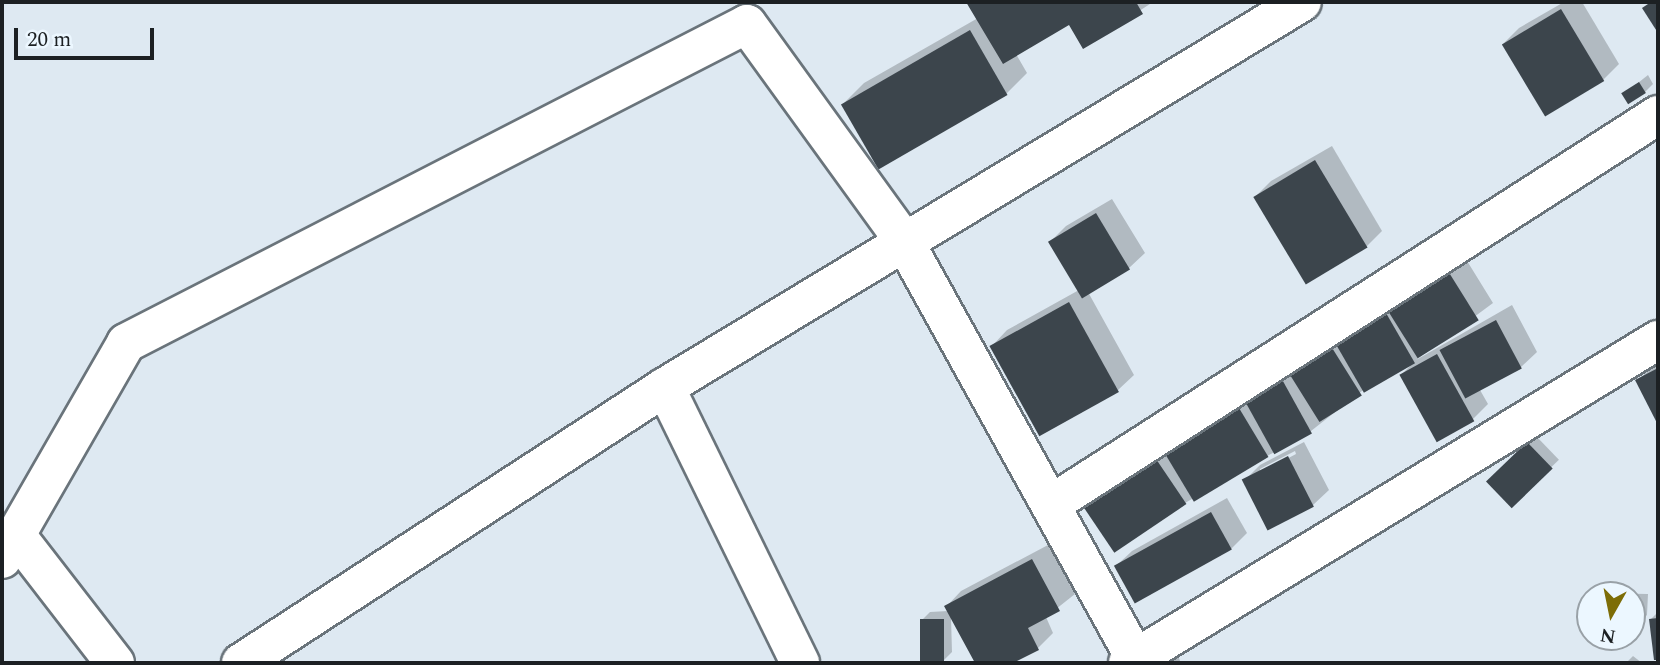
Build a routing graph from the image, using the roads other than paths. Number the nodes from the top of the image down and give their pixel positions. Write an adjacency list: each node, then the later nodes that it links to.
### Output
1 (1302, 2): 3 (street)
2 (1658, 115): 6 (street)
3 (904, 241): 5 (street); 6 (street); 7 (street)
4 (1658, 340): 8 (street)
5 (666, 387): 10 (street); 11 (street)
6 (1053, 503): 8 (street)
7 (9, 547): 9 (street)
8 (1132, 662)
9 (115, 663)
10 (241, 663)
11 (800, 663)

